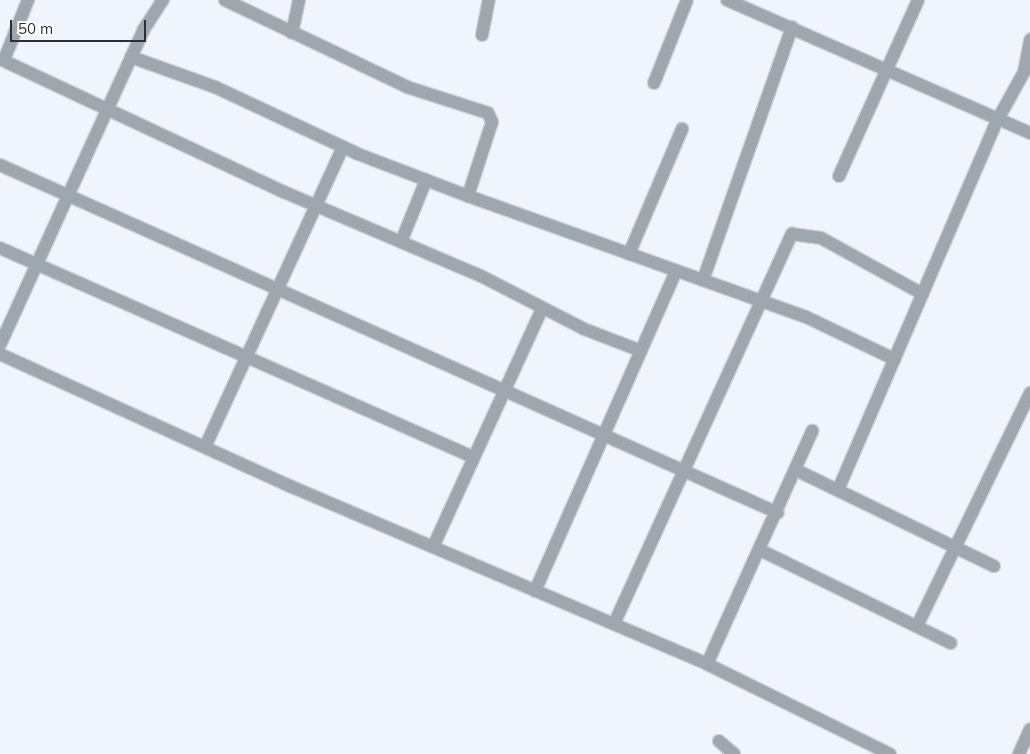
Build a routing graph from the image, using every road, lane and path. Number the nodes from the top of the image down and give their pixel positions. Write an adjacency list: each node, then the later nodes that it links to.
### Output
1 (28, 0): 14 (street)
2 (163, 0): 13 (street)
3 (225, 0): 10 (street)
4 (300, 0): 10 (street)
5 (489, 0): 11 (street)
6 (687, 0): 16 (street)
7 (727, 0): 9 (street)
8 (918, 0): 15 (street)
9 (792, 28): 15 (street); 33 (street)
10 (292, 33): 26 (street)
11 (482, 35)
12 (1030, 40): 18 (street)
13 (131, 57): 17 (street); 21 (street)
14 (2, 60): 17 (street)
15 (888, 68): 18 (street); 23 (street)
16 (654, 83)
17 (108, 109): 25 (street); 27 (street)
18 (998, 118): 20 (street); 35 (street)
19 (682, 129): 30 (street)
20 (1030, 133)
21 (343, 147): 24 (street); 27 (street)
22 (0, 165): 25 (street)
23 (838, 176)
24 (426, 180): 26 (street); 28 (street)
25 (69, 193): 31 (street); 34 (street)
26 (468, 196): 30 (street)
27 (316, 205): 28 (street); 34 (street)
28 (401, 242): 37 (street)
29 (0, 248): 31 (street)
30 (629, 254): 32 (street)
31 (37, 264): 38 (street); 41 (street)
32 (676, 271): 33 (street); 39 (street)
33 (702, 280): 36 (street)
34 (279, 287): 41 (street); 43 (street)
35 (922, 294): 36 (street); 42 (street)
36 (760, 301): 42 (street); 49 (street)
37 (542, 308): 39 (street); 43 (street)
38 (0, 345)
39 (641, 351): 46 (street)
40 (0, 354): 47 (street)
41 (246, 358): 47 (street); 48 (street)
42 (894, 359): 51 (street)
43 (503, 389): 46 (street); 48 (street)
44 (1030, 393): 54 (street)
45 (812, 431): 50 (street)
46 (605, 434): 49 (street); 57 (street)
47 (205, 448): 53 (street)
48 (473, 457): 53 (street)
49 (682, 470): 52 (street); 58 (street)
50 (796, 470): 51 (street); 52 (street)
51 (838, 490): 54 (street)
52 (778, 513): 55 (street)
53 (433, 547): 57 (street)
54 (955, 547): 56 (street); 59 (street)
55 (760, 550): 59 (street); 61 (street)
56 (994, 566)
57 (535, 591): 58 (street)
58 (614, 624): 61 (street)
59 (917, 626): 60 (street)
60 (951, 643)
61 (707, 664): 65 (street)
62 (1030, 728): 66 (street)
63 (719, 741): 64 (street)
64 (734, 754)
65 (890, 754)
66 (1019, 754)

